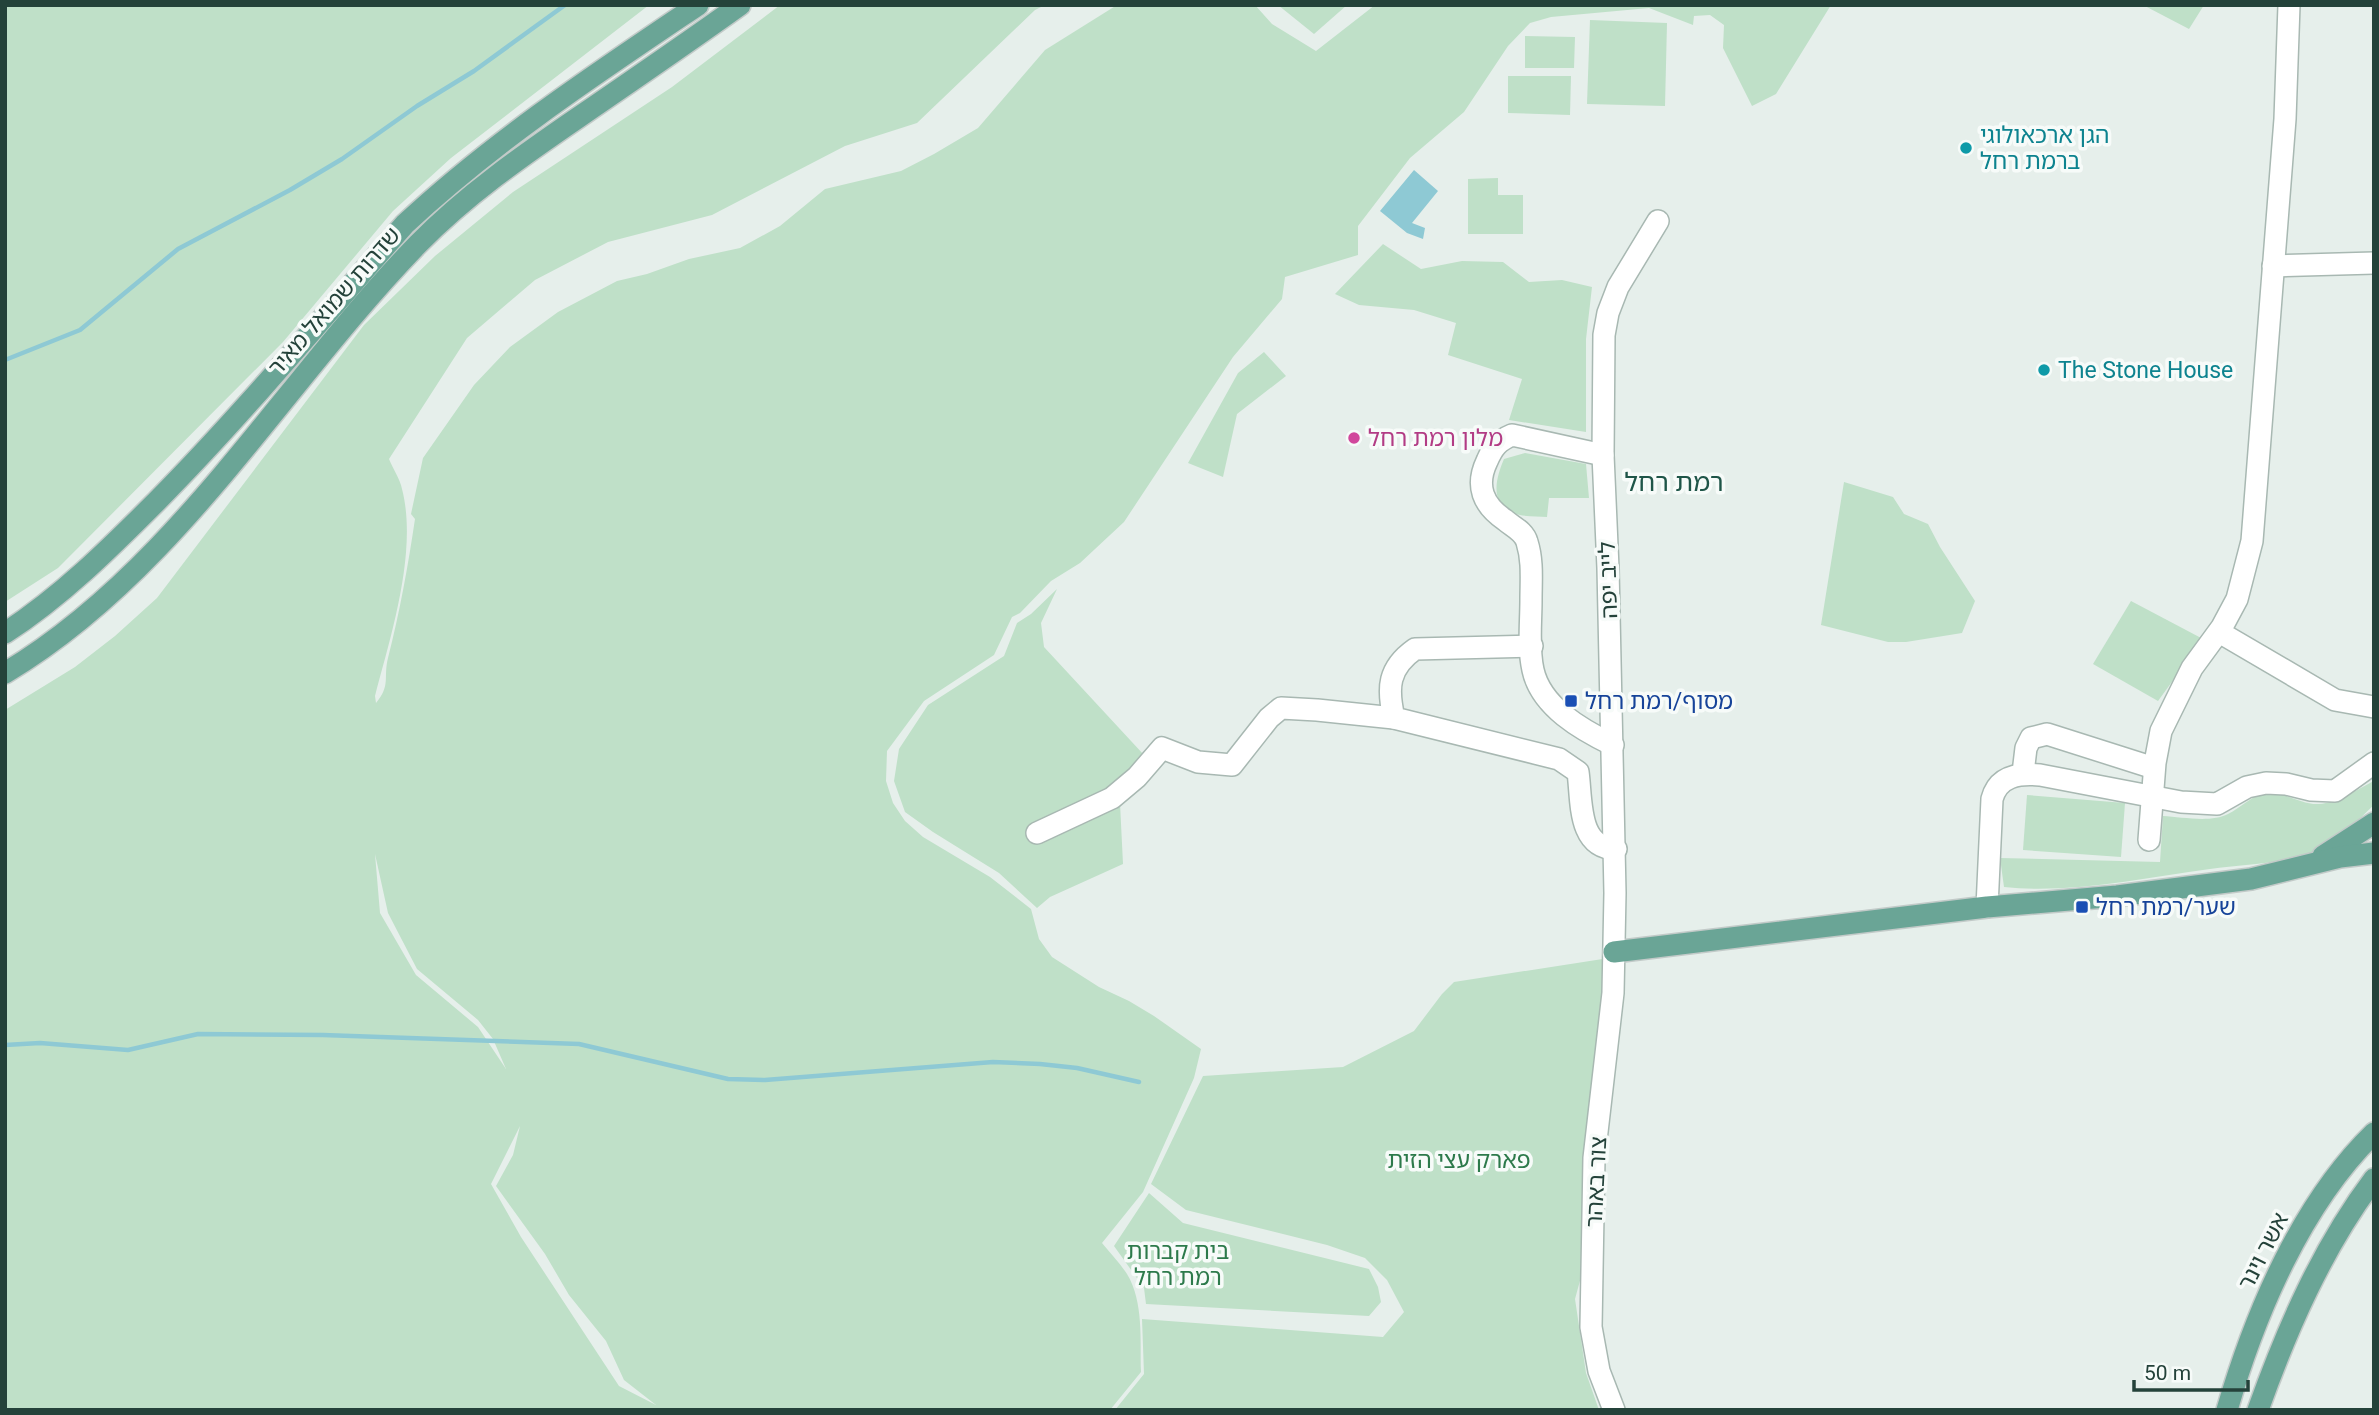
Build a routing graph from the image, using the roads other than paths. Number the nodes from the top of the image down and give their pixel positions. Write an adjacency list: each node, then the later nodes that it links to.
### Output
1 (698, 5): 9 (main road, שדרות שמואל מאיר)
2 (740, 5): 11 (main road, שדרות שמואל מאיר)
3 (2289, 5): 6 (street)
4 (1658, 221): 7 (street, לייב יפה)
5 (2374, 263): 6 (street)
6 (2273, 266): 8 (street)
7 (1603, 454): 10 (street); 14 (street, לייב יפה)
8 (2219, 632): 12 (street); 16 (street)
9 (5, 633)
10 (1531, 646): 13 (street); 14 (street)
11 (5, 673)
12 (2374, 707)
13 (1394, 718): 20 (street); 22 (street)
14 (1613, 745): 22 (street, לייב יפה)
15 (2374, 764): 18 (street)
16 (2154, 768): 17 (street); 18 (street)
17 (2022, 773): 18 (street); 25 (street)
18 (2152, 795): 21 (street)
19 (2374, 822): 24 (main road)
20 (1037, 833)
21 (2149, 840)
22 (1616, 849): 26 (street, לייב יפה)
23 (2374, 853): 24 (main road)
24 (2307, 864): 25 (main road)
25 (1987, 907): 26 (main road)
26 (1614, 952): 29 (street, צור באהר)
27 (2374, 1133): 30 (main road, אשר וינר)
28 (2374, 1179): 31 (main road)
29 (1614, 1410)
30 (2227, 1410)
31 (2258, 1410)

